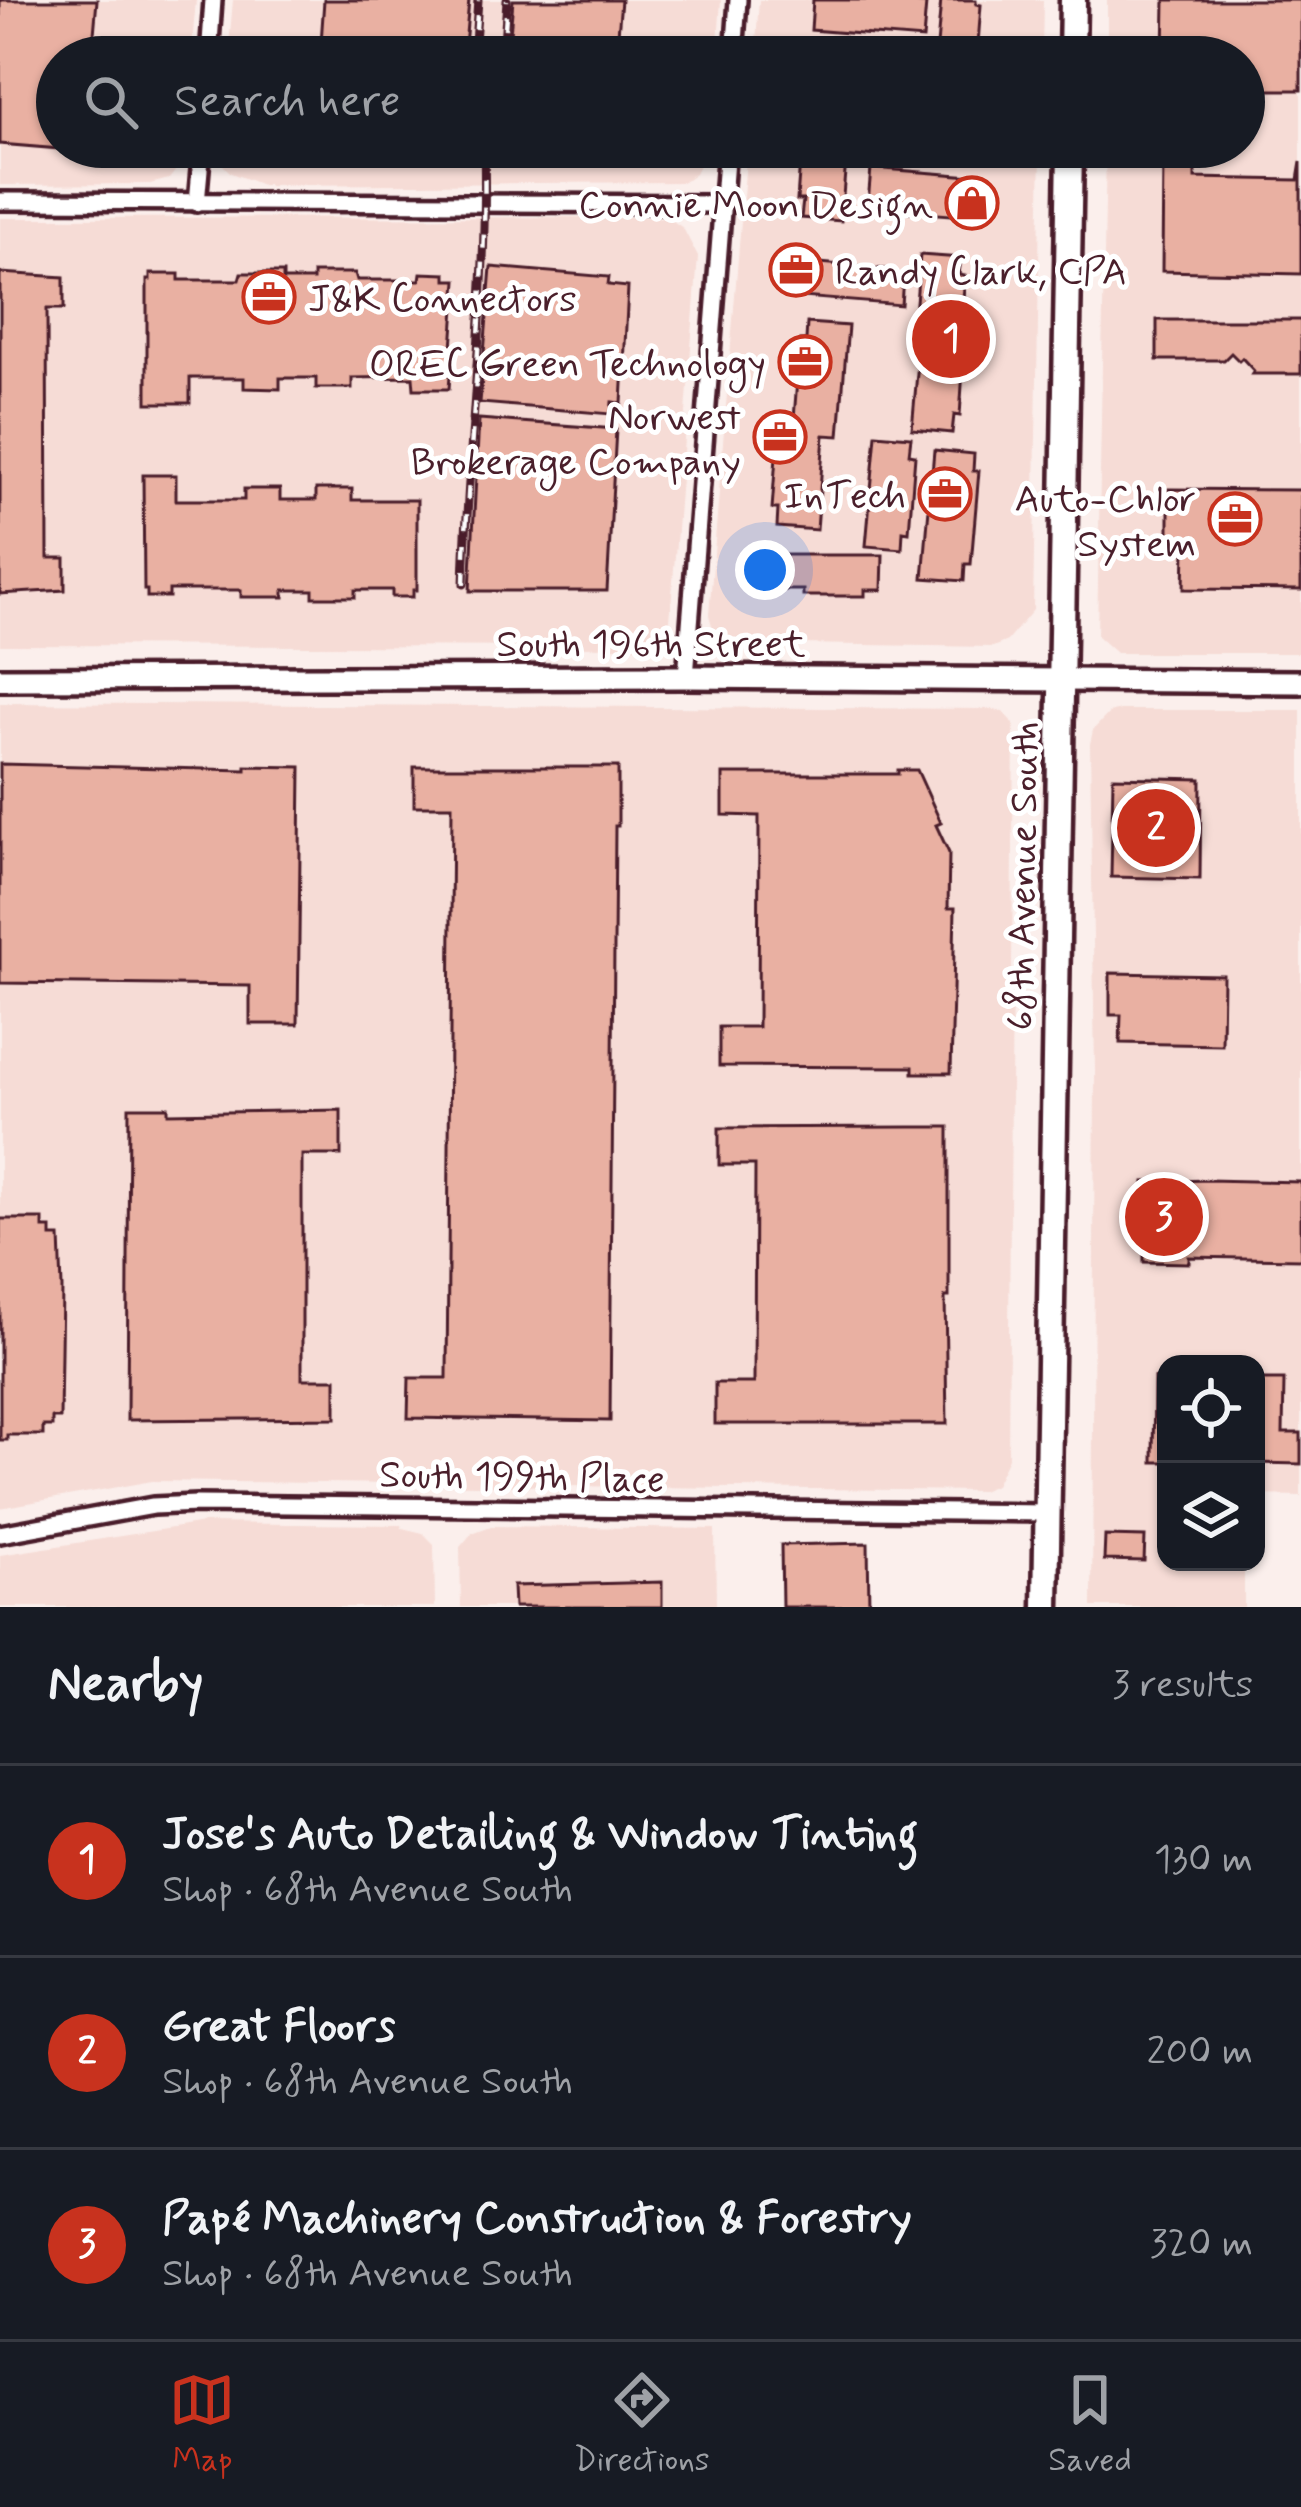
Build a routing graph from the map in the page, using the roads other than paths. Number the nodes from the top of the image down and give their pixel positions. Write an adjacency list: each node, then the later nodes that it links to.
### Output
1 (213, 0): 4 (street)
2 (738, 0): 5 (street)
3 (1073, 0): 6 (main road)
4 (210, 36)
5 (735, 36)
6 (1072, 36)
7 (200, 168): 11 (street)
8 (726, 168): 12 (street)
9 (1070, 168): 15 (main road, 68th Avenue South)
10 (0, 201): 11 (street)
11 (197, 203): 12 (street)
12 (723, 204): 13 (street)
13 (686, 677): 14 (main road, South 196th Street); 15 (main road, South 196th Street)
14 (0, 679)
15 (1060, 682): 16 (main road, South 196th Street); 17 (main road, 68th Avenue South)
16 (1301, 682)
17 (1047, 1513): 18 (street, South 199th Place); 19 (main road, 68th Avenue South)
18 (0, 1534)
19 (1046, 1607)

